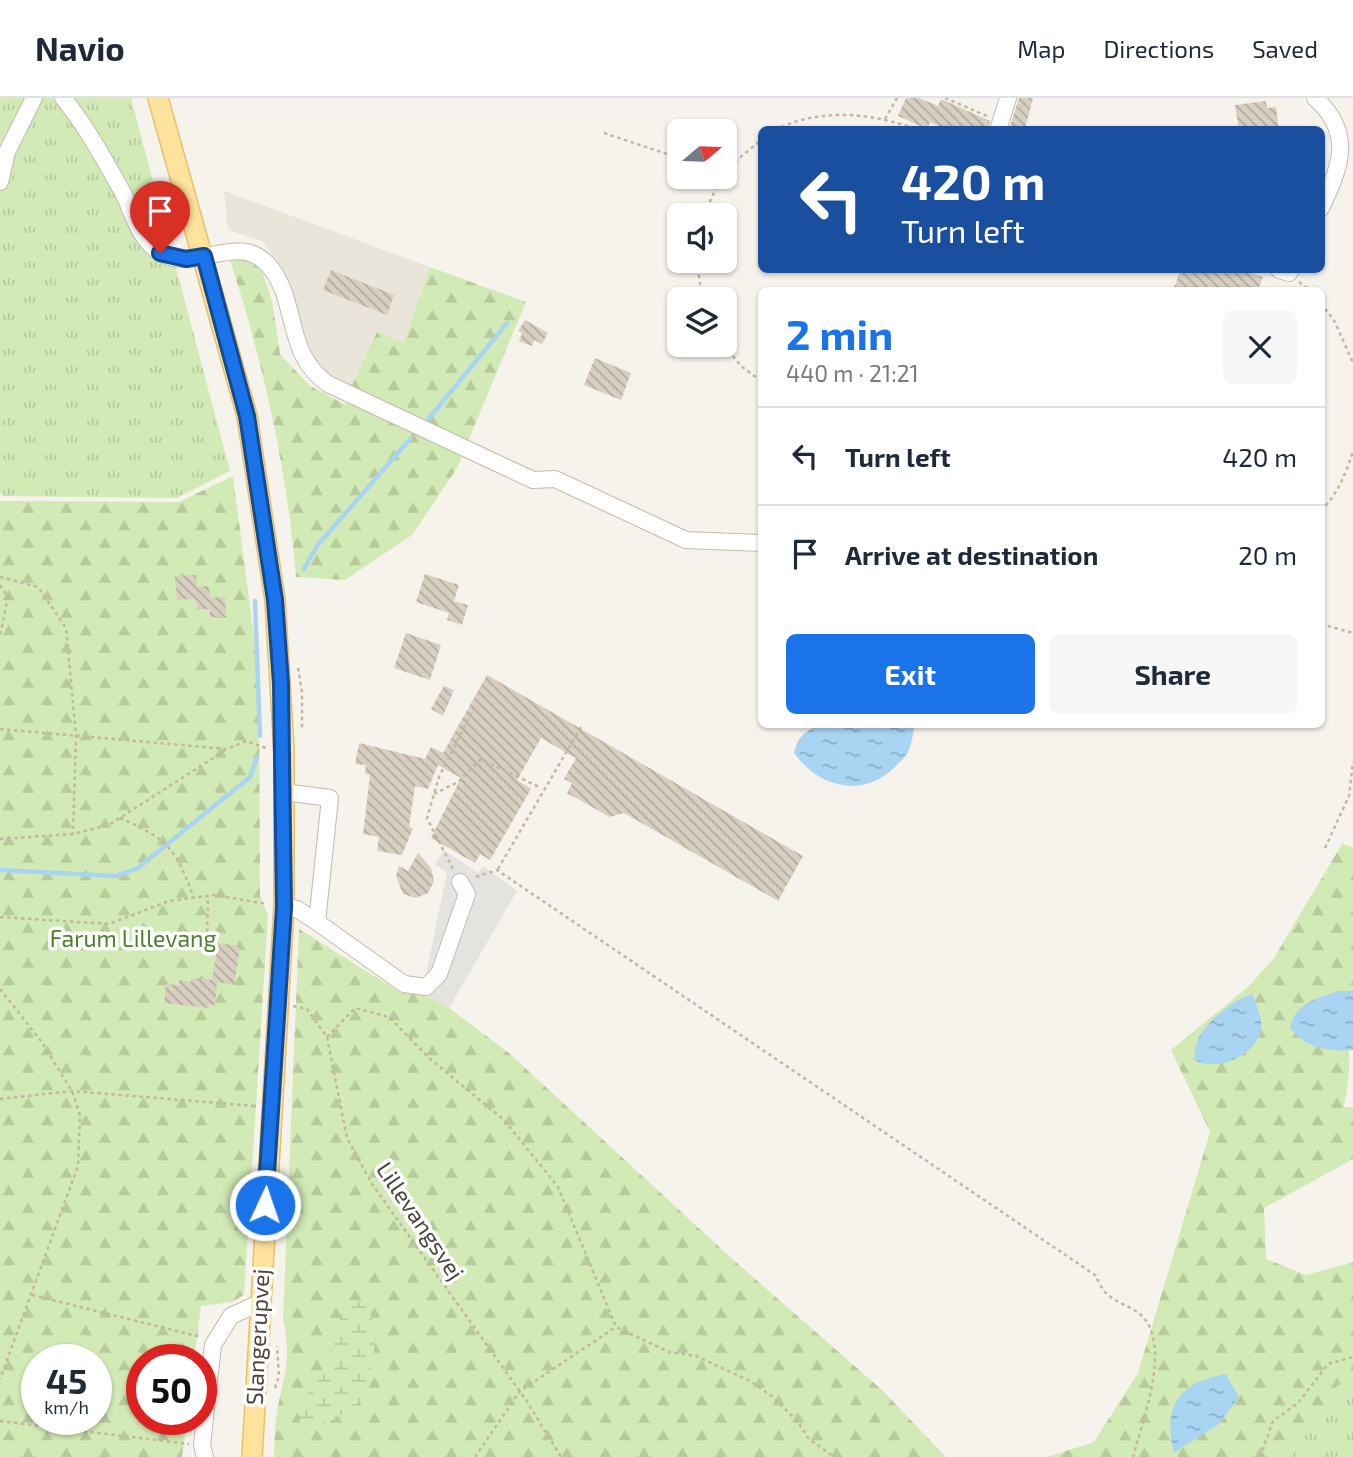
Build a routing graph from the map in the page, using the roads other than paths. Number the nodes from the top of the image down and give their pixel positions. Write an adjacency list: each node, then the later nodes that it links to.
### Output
1 (34, 98): 7 (lane)
2 (63, 98): 9 (lane)
3 (158, 98): 9 (main road, Slangerupvej)
4 (1008, 98): 6 (lane)
5 (1315, 98): 8 (lane)
6 (999, 126)
7 (0, 182)
8 (1325, 198)
9 (204, 256): 10 (lane); 11 (main road, Slangerupvej)
10 (758, 543)
11 (284, 792): 13 (main road, Slangerupvej); 14 (lane)
12 (460, 881): 14 (lane)
13 (284, 907): 14 (lane); 15 (main road, Slangerupvej)
14 (317, 922)
15 (259, 1303): 16 (lane); 17 (main road, Slangerupvej)
16 (204, 1451)
17 (252, 1457)

